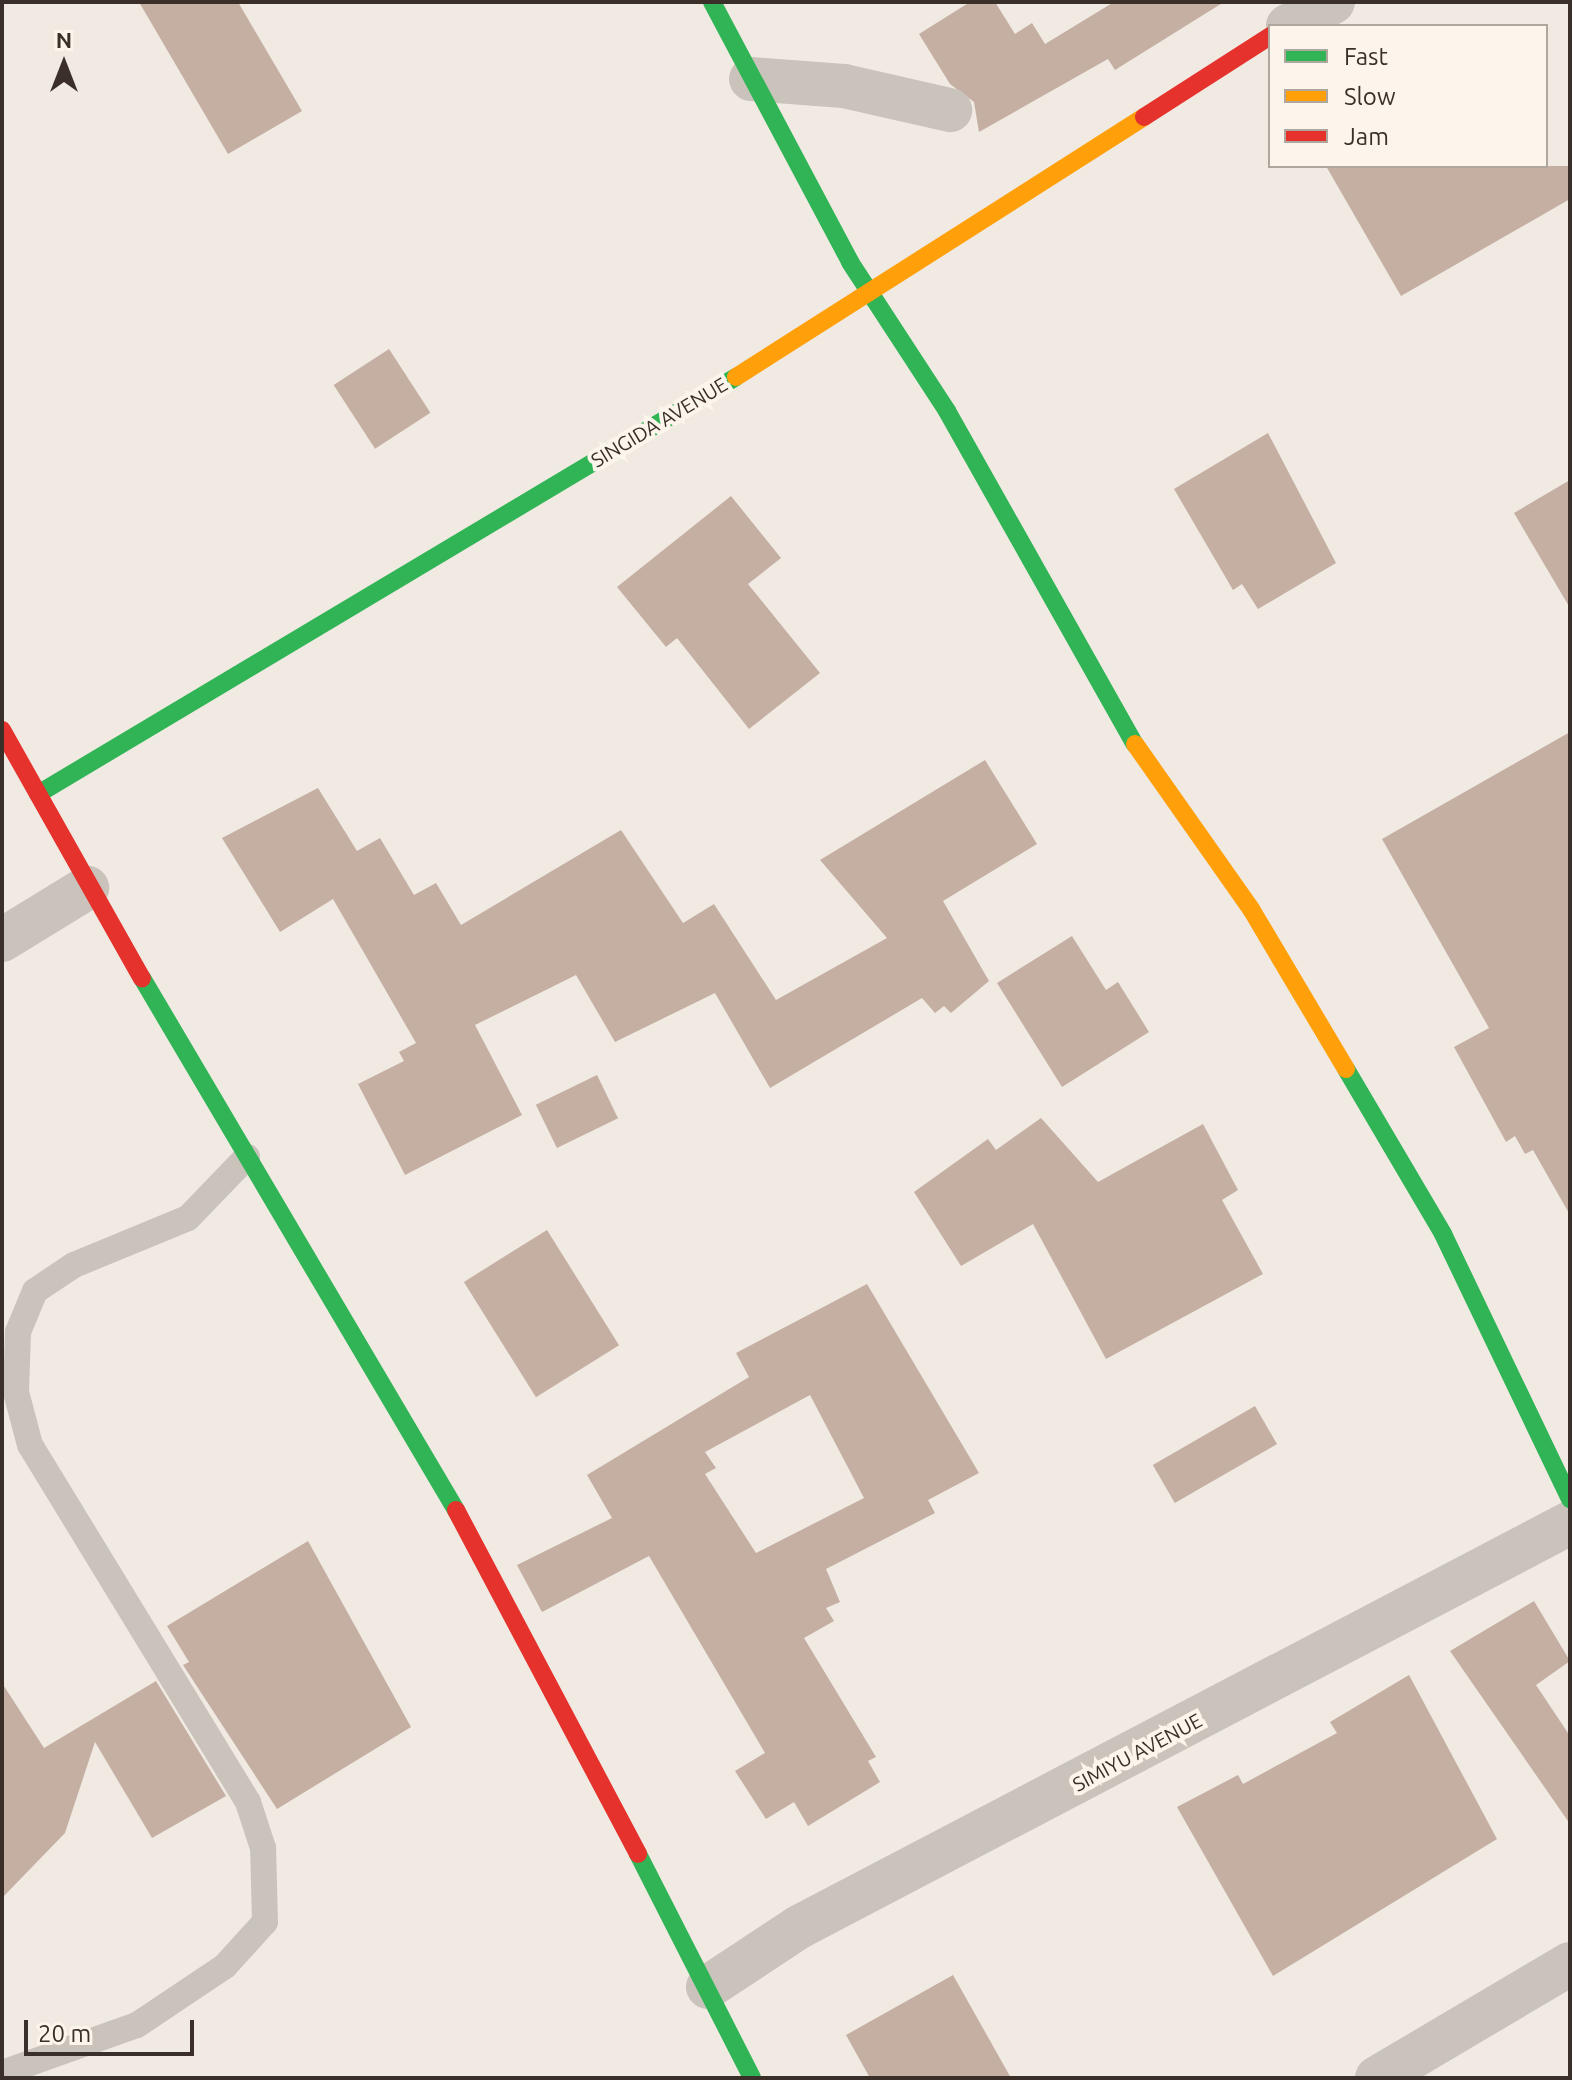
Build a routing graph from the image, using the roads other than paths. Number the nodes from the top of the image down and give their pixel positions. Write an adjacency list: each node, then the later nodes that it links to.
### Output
1 (712, 2): 5 (street)
2 (1333, 2): 3 (street)
3 (1292, 24)
4 (1268, 37): 7 (street, SINGIDA AVENUE)
5 (751, 79): 6 (street); 7 (street)
6 (950, 110)
7 (872, 290): 9 (street, SINGIDA AVENUE); 14 (street)
8 (2, 730): 9 (street)
9 (38, 794): 10 (street)
10 (87, 888): 11 (street); 12 (street)
11 (2, 940)
12 (247, 1157): 13 (lane); 17 (street)
13 (10, 1336): 18 (lane)
14 (1570, 1499)
15 (1570, 1523): 17 (street, SIMIYU AVENUE)
16 (1570, 1964): 20 (street)
17 (708, 1987): 19 (street)
18 (2, 2073)
19 (752, 2078)
20 (1377, 2078)

